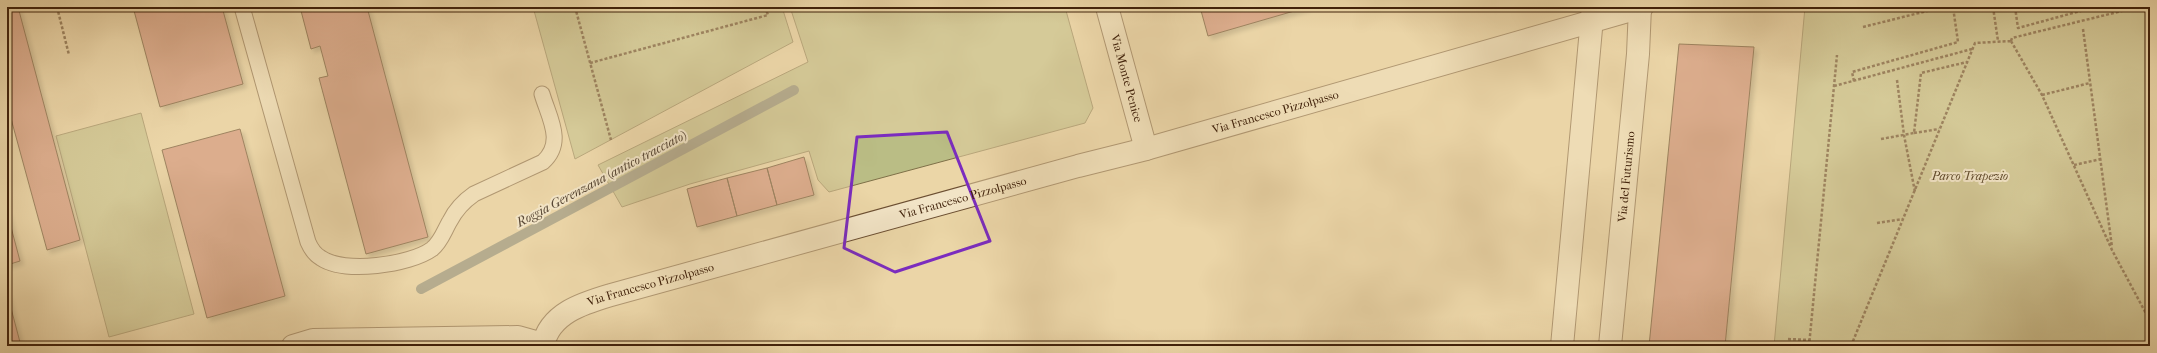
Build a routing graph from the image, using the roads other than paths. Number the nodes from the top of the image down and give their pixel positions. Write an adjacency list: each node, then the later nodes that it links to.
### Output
1 (242, 7): 5 (lane)
2 (1107, 7): 6 (street, Via Monte Penice)
3 (1641, 7): 4 (street, Via Francesco Pizzolpasso); 10 (street, Via del Futurismo)
4 (1593, 14): 6 (street, Via Francesco Pizzolpasso); 9 (street)
5 (542, 94)
6 (1146, 149): 7 (street, Via Francesco Pizzolpasso)
7 (543, 345): 8 (street, Via Francesco Pizzolpasso)
8 (294, 346)
9 (1562, 346)
10 (1610, 346)

